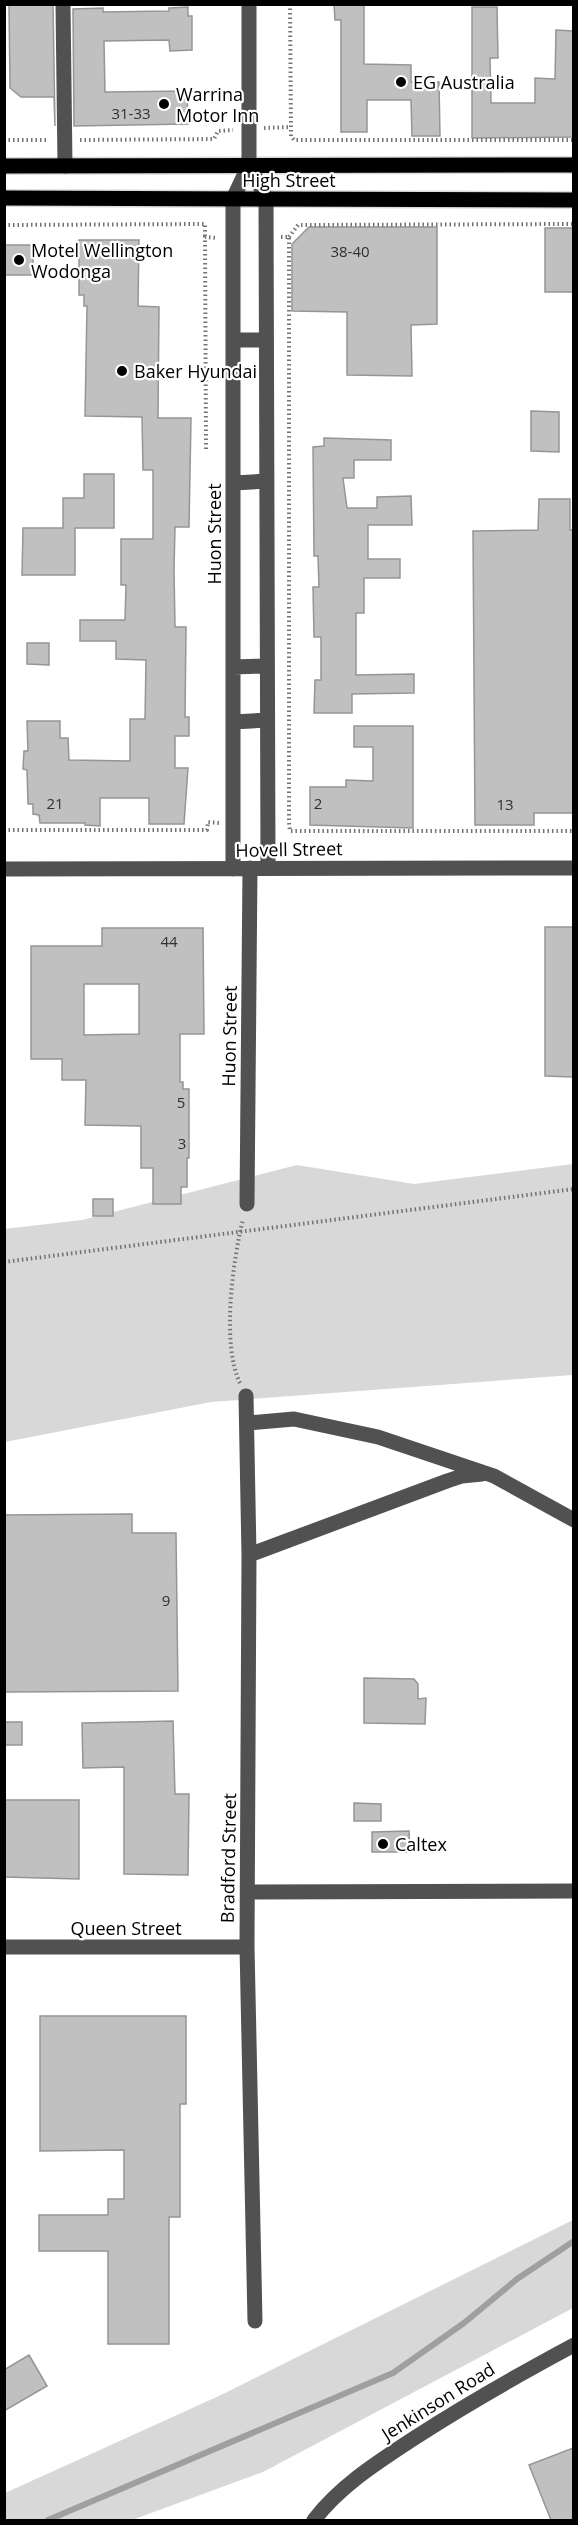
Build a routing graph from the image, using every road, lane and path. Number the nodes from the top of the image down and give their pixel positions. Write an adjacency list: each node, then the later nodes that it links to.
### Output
1 (63, 4): 7 (street)
2 (249, 4): 5 (street)
3 (291, 4): 4 (path)
4 (291, 127): 5 (path); 8 (path)
5 (248, 129): 7 (path); 9 (street)
6 (4, 140): 7 (path)
7 (65, 140): 12 (street)
8 (573, 140)
9 (249, 165): 10 (main road, High Street); 12 (main road, High Street); 14 (street); 15 (street)
10 (573, 165)
11 (4, 166): 12 (main road, High Street)
12 (65, 166)
13 (4, 198): 15 (main road, High Street)
14 (266, 198): 15 (main road, High Street); 16 (main road, High Street); 22 (street)
15 (233, 199): 21 (street, Huon Street)
16 (573, 200)
17 (573, 224): 20 (path)
18 (4, 225): 19 (path)
19 (206, 237)
20 (289, 237)
21 (233, 340): 22 (street); 24 (street, Huon Street)
22 (266, 340): 23 (street)
23 (267, 481): 24 (street); 25 (street)
24 (234, 483): 26 (street, Huon Street)
25 (267, 666): 26 (street); 27 (street)
26 (233, 667): 28 (street, Huon Street)
27 (267, 720): 28 (street); 30 (street)
28 (233, 722): 29 (street, Huon Street)
29 (232, 823): 31 (path); 37 (street, Huon Street)
30 (267, 823): 32 (path); 33 (street)
31 (4, 830)
32 (573, 831)
33 (268, 867): 34 (street, Hovell Street); 35 (street, Hovell Street)
34 (250, 868): 37 (street, Hovell Street); 39 (street, Huon Street)
35 (573, 868)
36 (4, 869): 37 (street, Hovell Street)
37 (233, 869)
38 (573, 1188): 40 (path)
39 (247, 1204)
40 (239, 1231): 41 (path); 42 (path)
41 (4, 1262)
42 (246, 1396): 43 (street, Bradford Street)
43 (247, 1422): 44 (street); 46 (street, Bradford Street)
44 (494, 1476): 45 (street); 46 (street)
45 (573, 1520)
46 (249, 1555): 48 (street, Bradford Street)
47 (573, 1891): 48 (street)
48 (248, 1892): 50 (street, Bradford Street)
49 (4, 1947): 50 (street, Queen Street)
50 (247, 1947): 51 (street, Bradford Street)
51 (255, 2321)
52 (573, 2345): 53 (street, Jenkinson Road)
53 (314, 2520)

